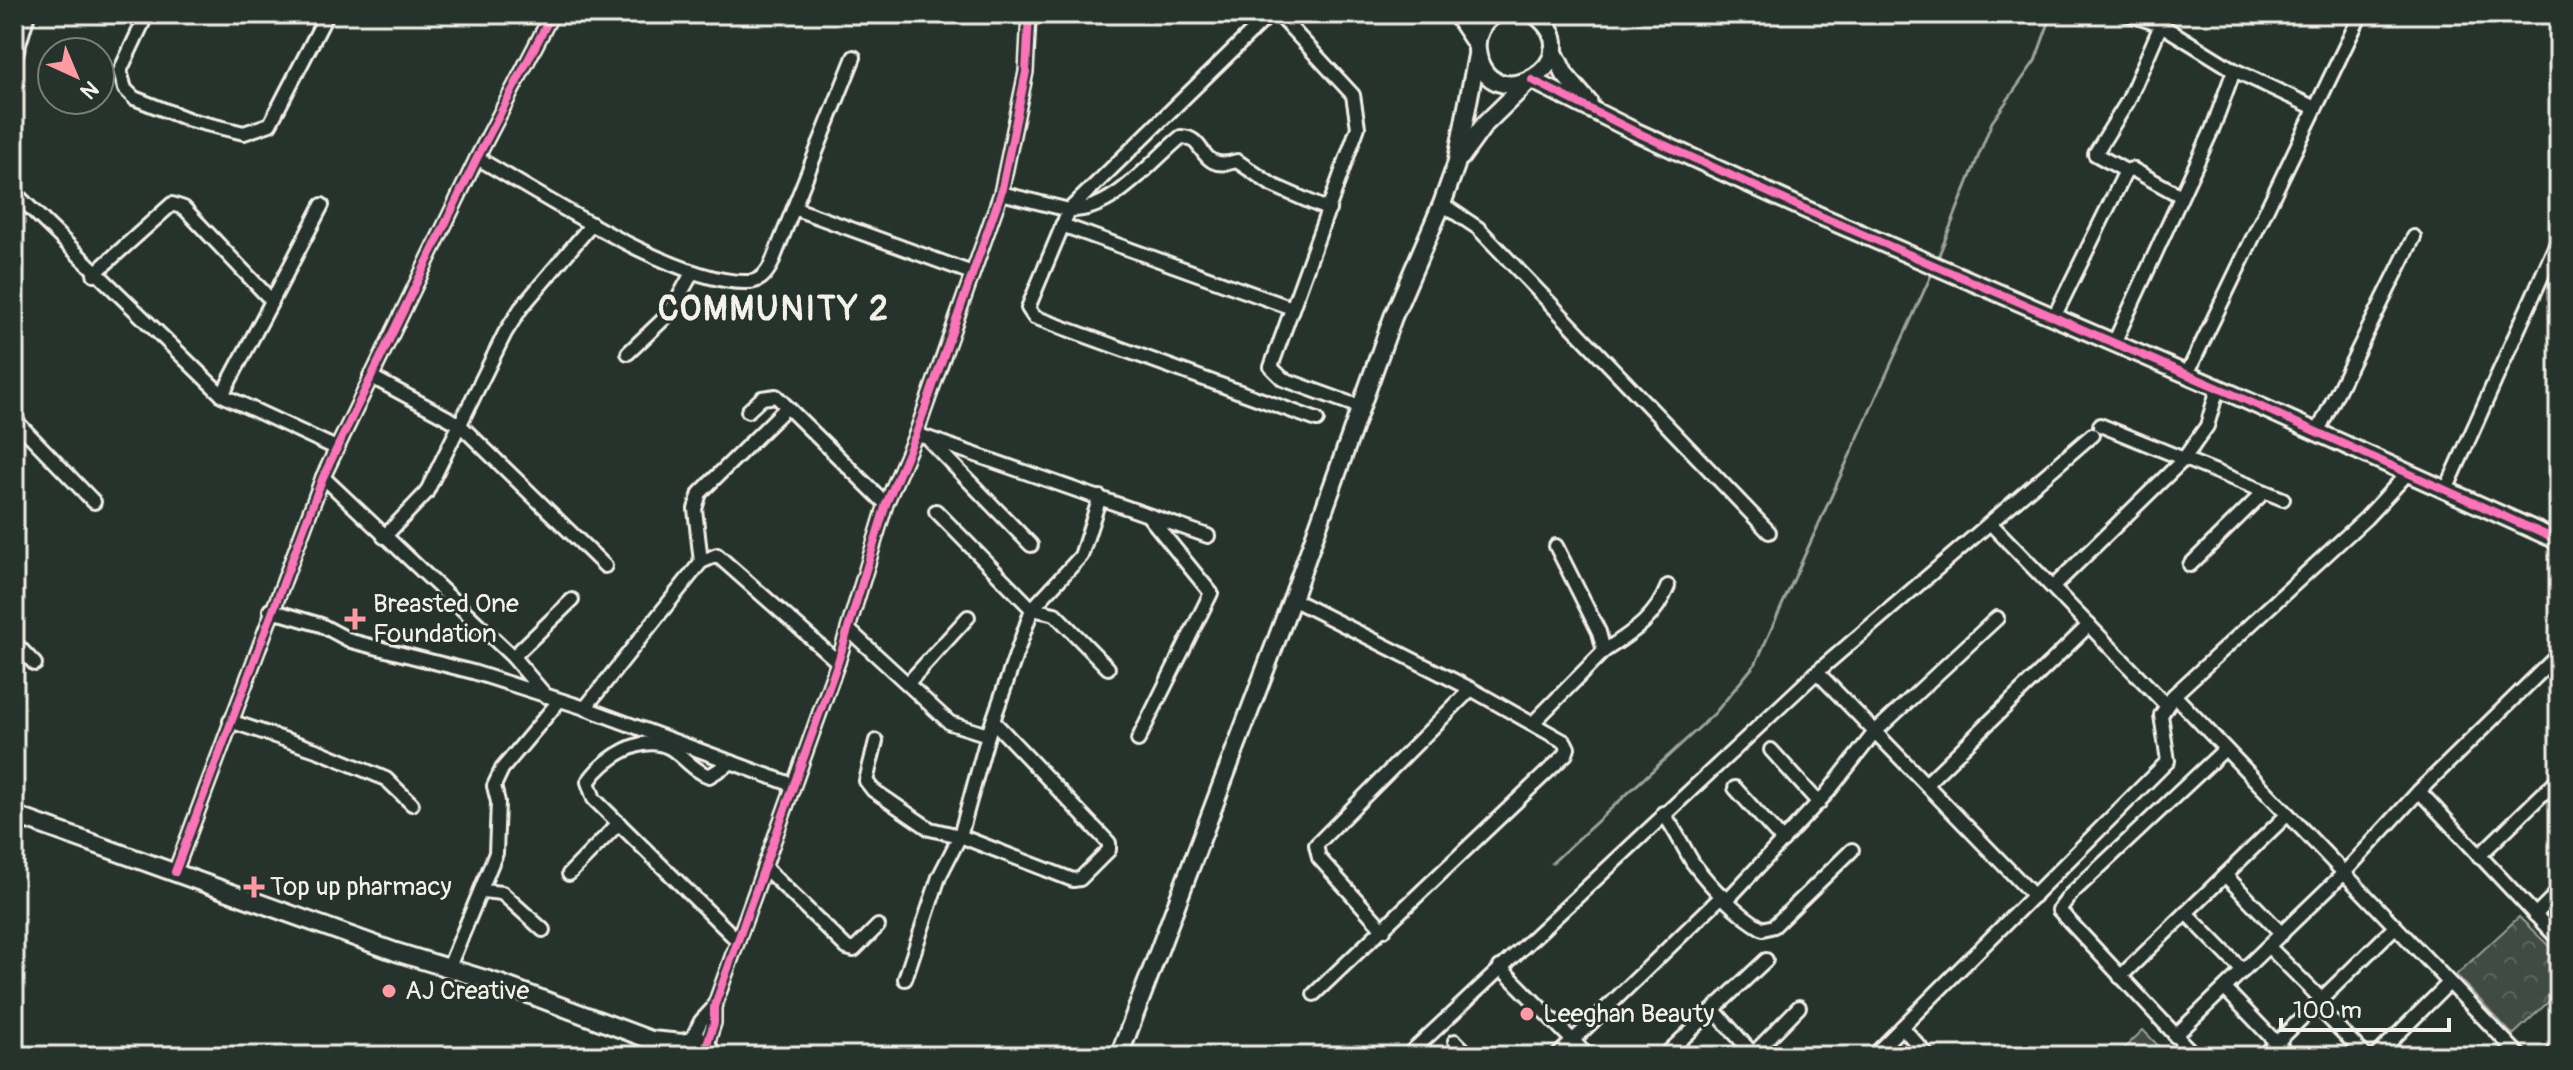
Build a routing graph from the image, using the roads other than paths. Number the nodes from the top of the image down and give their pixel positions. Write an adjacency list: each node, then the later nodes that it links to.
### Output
1 (26, 14): 17 (street)
2 (147, 14): 3 (street)
3 (327, 14)
4 (552, 14): 23 (street)
5 (1029, 14): 27 (street)
6 (1270, 14): 32 (street)
7 (1278, 14): 33 (street)
8 (1456, 14): 15 (street)
9 (1496, 14): 15 (street)
10 (1534, 14): 13 (street)
11 (2127, 14): 14 (street)
12 (2361, 14): 21 (street)
13 (1547, 20): 16 (street)
14 (2163, 20): 19 (street); 25 (street)
15 (1477, 50): 20 (street); 24 (street)
16 (1553, 50): 20 (street); 22 (street)
17 (14, 54)
18 (854, 57): 31 (street)
19 (2234, 70): 21 (street); 28 (street)
20 (1530, 82): 22 (street); 24 (street)
21 (2313, 107): 46 (street)
22 (1596, 110): 43 (street)
23 (477, 158): 34 (street); 47 (street)
24 (1456, 165): 29 (street)
25 (2126, 171): 28 (street); 43 (street)
26 (14, 192): 40 (street)
27 (1001, 193): 32 (street); 39 (street)
28 (2181, 196): 44 (street)
29 (1442, 204): 51 (street); 71 (street)
30 (322, 205): 41 (street)
31 (796, 209): 38 (street); 39 (street)
32 (1069, 210): 33 (street); 35 (street)
33 (1329, 210): 42 (street)
34 (592, 224): 38 (street); 55 (street)
35 (1062, 225): 42 (street); 54 (street)
36 (2414, 237): 56 (street)
37 (2559, 238): 62 (street)
38 (692, 273): 45 (street)
39 (972, 273): 57 (street)
40 (94, 274): 41 (street); 49 (street)
41 (272, 301): 49 (street)
42 (1292, 308): 51 (street)
43 (2054, 317): 44 (street)
44 (2114, 343): 46 (street)
45 (628, 353)
46 (2187, 374): 48 (street)
47 (370, 376): 55 (street); 58 (street)
48 (2218, 388): 56 (street); 59 (street)
49 (222, 395): 58 (street)
50 (787, 407): 52 (street); 67 (street); 77 (street)
51 (1360, 407): 82 (street)
52 (748, 411)
53 (14, 419): 66 (street)
54 (1317, 420)
55 (459, 424): 73 (street); 79 (street)
56 (2317, 433): 60 (street)
57 (922, 437): 64 (street); 67 (street); 75 (street)
58 (336, 448): 61 (street)
59 (2183, 460): 63 (street); 70 (street); 81 (street)
60 (2408, 473): 62 (street); 101 (street)
61 (323, 477): 73 (street); 85 (street)
62 (2447, 488): 74 (street)
63 (2264, 492): 65 (street); 78 (street)
64 (1100, 497): 69 (street); 84 (street)
65 (2283, 499)
66 (94, 502)
67 (886, 504): 89 (street)
68 (936, 511): 84 (street)
69 (1148, 515): 72 (street); 108 (street)
70 (1991, 524): 81 (street); 97 (street)
71 (1769, 532)
72 (1208, 536)
73 (384, 537): 93 (street)
74 (2557, 537)
75 (1031, 545)
76 (1556, 546): 91 (street)
77 (701, 562): 94 (street); 102 (street)
78 (2190, 565)
79 (605, 566)
80 (1668, 586): 91 (street)
81 (2053, 587): 88 (street)
82 (1292, 599): 99 (street); 169 (street)
83 (572, 600): 93 (street)
84 (1032, 609): 96 (street); 104 (street)
85 (270, 610): 100 (street); 103 (street)
86 (968, 617): 98 (street)
87 (1997, 618): 106 (street)
88 (2089, 625): 101 (street); 114 (street)
89 (849, 630): 94 (street); 98 (street)
90 (14, 642): 95 (street)
91 (1604, 651): 105 (street)
92 (2559, 654): 117 (street)
93 (513, 657): 100 (street)
94 (838, 662): 115 (street)
95 (35, 664)
96 (1108, 668)
97 (1817, 672): 106 (street); 120 (street)
98 (908, 683): 107 (street)
99 (1471, 689): 105 (street); 142 (street)
100 (553, 699): 102 (street); 133 (street)
101 (2170, 700): 111 (street); 135 (street)
102 (585, 708): 112 (street)
103 (230, 721): 119 (street); 129 (street)
104 (993, 721): 107 (street); 124 (street)
105 (1532, 724): 142 (street)
106 (1875, 732): 114 (street); 118 (street)
107 (988, 735): 124 (street)
108 (1138, 740)
109 (876, 741): 124 (street)
110 (1771, 750): 118 (street)
111 (2224, 750): 121 (street); 151 (street)
112 (732, 762): 115 (street); 123 (street)
113 (2559, 778): 127 (street)
114 (1926, 784): 135 (street)
115 (793, 785): 128 (street)
116 (1735, 788): 125 (street)
117 (2419, 791): 127 (street); 130 (street)
118 (1819, 803): 125 (street)
119 (412, 804)
120 (1663, 813): 136 (street); 149 (street)
121 (2288, 814): 130 (street); 132 (street)
122 (14, 815): 129 (street)
123 (619, 823): 131 (street); 145 (street)
124 (960, 836): 152 (street)
125 (1783, 841): 136 (street)
126 (1852, 850): 136 (street)
127 (2479, 856): 138 (street)
128 (765, 868): 139 (street); 145 (street)
129 (175, 872): 148 (street)
130 (2344, 873): 140 (street); 143 (street)
131 (569, 874)
132 (2225, 875): 137 (street); 143 (street)
133 (482, 891): 141 (street); 148 (street)
134 (2559, 891): 138 (street)
135 (2034, 896): 159 (street)
136 (1725, 897): 162 (street)
137 (2186, 913): 150 (street); 151 (street)
138 (2535, 915): 144 (street)
139 (878, 926)
140 (2394, 928): 153 (street); 156 (street)
141 (543, 930)
142 (1384, 930): 155 (street)
143 (2282, 934): 146 (street)
144 (2559, 940)
145 (738, 941): 165 (street)
146 (2269, 947): 150 (street); 156 (street)
147 (1766, 960): 158 (street)
148 (449, 967): 165 (street)
149 (1500, 967): 162 (street); 170 (street)
150 (2243, 971): 154 (street)
151 (2120, 977): 160 (street)
152 (905, 979)
153 (2448, 984): 181 (street); 182 (street)
154 (2225, 989): 160 (street); 163 (street)
155 (1314, 994)
156 (2319, 1002): 163 (street); 180 (street)
157 (1799, 1007): 167 (street)
158 (1714, 1010): 167 (street); 174 (street)
159 (1902, 1027): 175 (street); 176 (street)
160 (2175, 1036): 177 (street)
161 (1455, 1041): 171 (street)
162 (1572, 1041): 172 (street); 173 (street)
163 (2276, 1043): 178 (street); 179 (street)
164 (2559, 1048): 183 (street)
165 (697, 1051)
166 (14, 1053): 168 (street)
167 (1752, 1055)
168 (21, 1056)
169 (1119, 1056)
170 (1407, 1056)
171 (1470, 1056)
172 (1557, 1056)
173 (1588, 1056)
174 (1664, 1056)
175 (1873, 1056)
176 (1928, 1056)
177 (2195, 1056)
178 (2263, 1056)
179 (2289, 1056)
180 (2366, 1056)
181 (2376, 1056)
182 (2520, 1056)
183 (2551, 1056)

